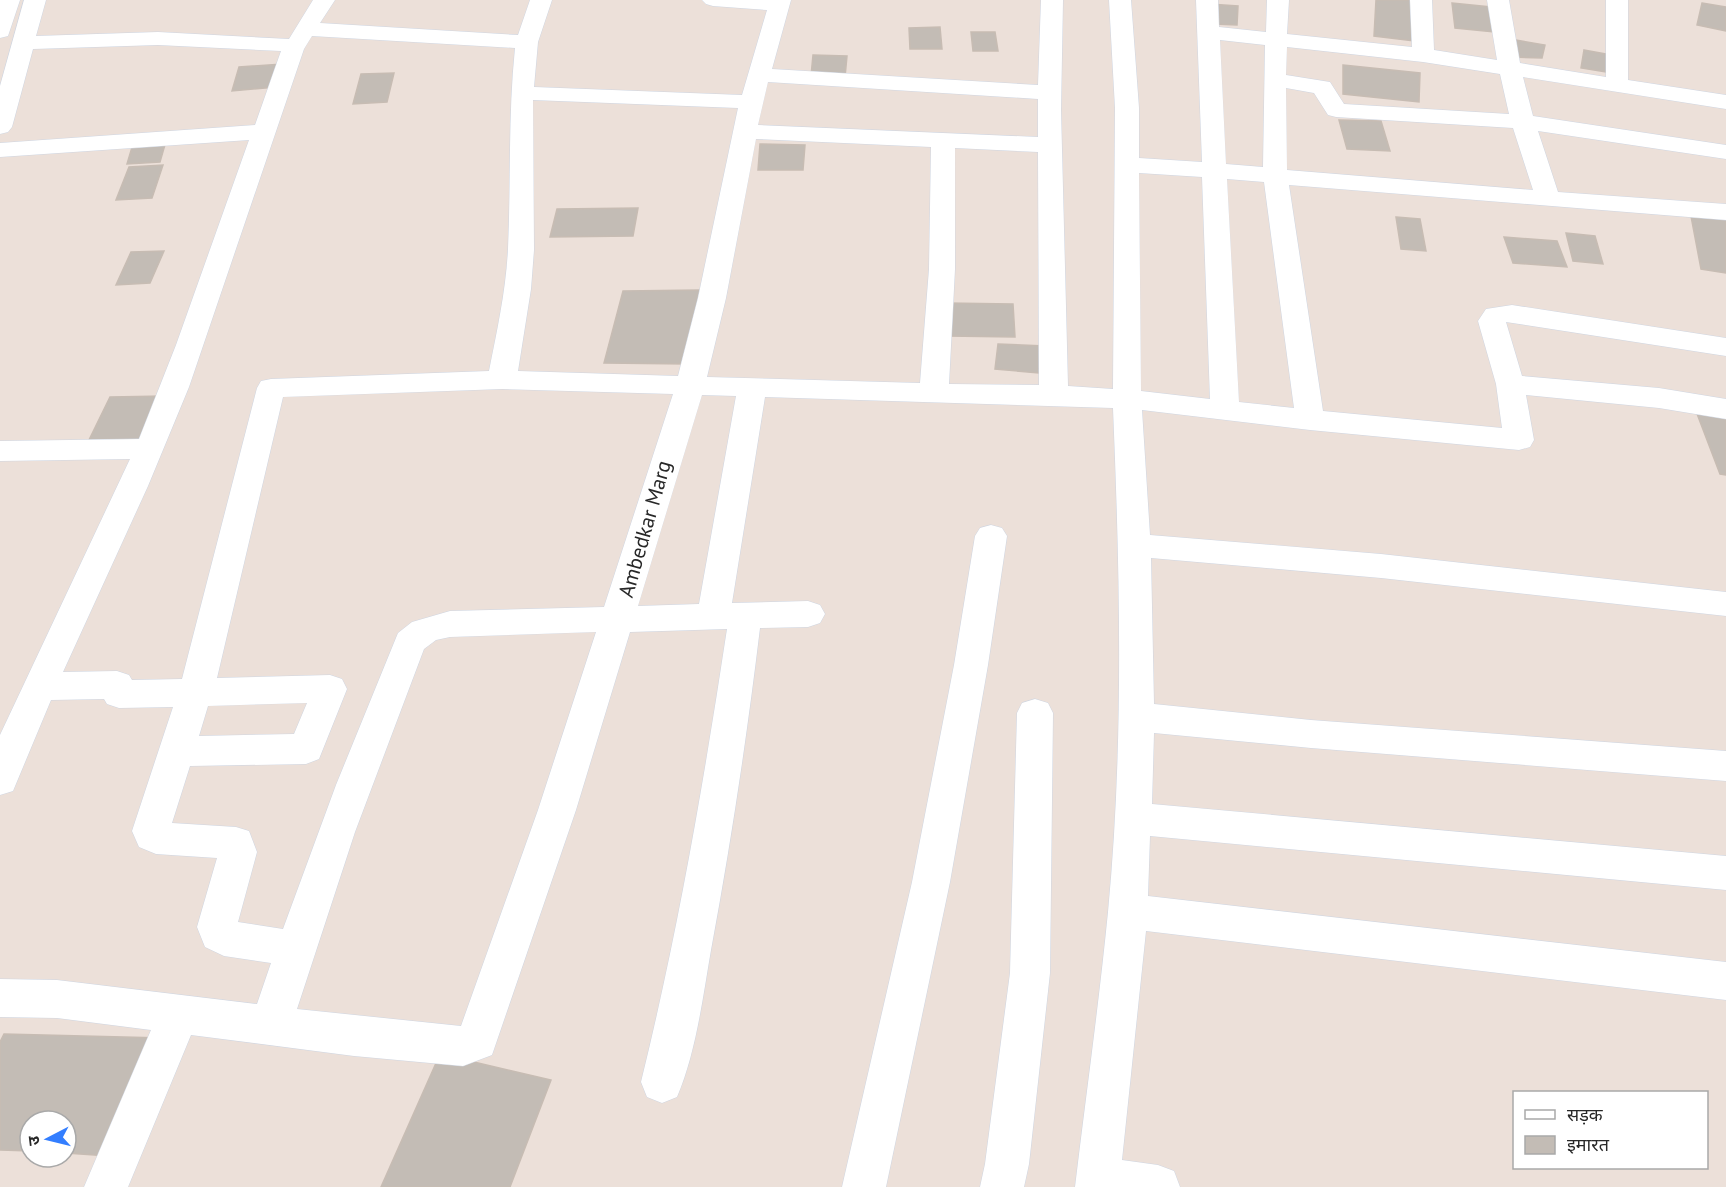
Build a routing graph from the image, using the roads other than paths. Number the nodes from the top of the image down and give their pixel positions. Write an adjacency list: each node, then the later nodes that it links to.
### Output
1 (9, 0): 14 (street)
2 (35, 0): 19 (street)
3 (324, 0): 16 (street)
4 (541, 0): 18 (street)
5 (712, 0): 13 (street)
6 (1052, 0): 26 (street)
7 (1120, 0): 37 (street)
8 (1207, 0): 15 (street)
9 (1278, 0): 17 (street)
10 (1421, 0): 20 (street)
11 (1498, 0): 21 (street)
12 (1617, 0): 24 (street)
13 (779, 2): 22 (street, Ambedkar Marg)
14 (0, 31)
15 (1209, 32): 17 (street); 38 (street)
16 (299, 38): 18 (street); 19 (street); 32 (street)
17 (1276, 38): 20 (street); 23 (street)
18 (527, 42): 25 (street)
19 (22, 43): 30 (street)
20 (1423, 55): 21 (street)
21 (1509, 68): 24 (street); 29 (street)
22 (758, 75): 26 (street); 27 (street, Ambedkar Marg)
23 (1274, 80): 29 (street); 39 (street)
24 (1617, 85): 28 (street)
25 (522, 93): 27 (street); 43 (street)
26 (1050, 93): 34 (street)
27 (752, 102): 31 (street, Ambedkar Marg)
28 (1726, 102)
29 (1522, 122): 36 (street); 40 (street)
30 (0, 127)
31 (745, 131): 33 (street); 45 (street, Ambedkar Marg)
32 (264, 132): 35 (street); 53 (street)
33 (943, 140): 34 (street); 47 (street)
34 (1050, 145): 48 (street)
35 (0, 150)
36 (1726, 152)
37 (1126, 165): 38 (street); 49 (street)
38 (1215, 170): 39 (street); 51 (street)
39 (1275, 176): 40 (street); 52 (street)
40 (1548, 198): 41 (street)
41 (1726, 212)
42 (1726, 347): 44 (street)
43 (502, 381): 45 (street); 62 (street)
44 (1509, 384): 50 (street); 52 (street)
45 (690, 386): 46 (street); 60 (street, Ambedkar Marg)
46 (752, 388): 47 (street); 59 (street)
47 (934, 393): 48 (street)
48 (1054, 395): 49 (street)
49 (1127, 399): 51 (street); 56 (street)
50 (1726, 409)
51 (1225, 410): 52 (street)
52 (1310, 420)
53 (148, 449): 54 (street); 61 (street)
54 (0, 452)
55 (991, 537): 79 (street)
56 (1135, 544): 57 (street); 64 (street)
57 (1726, 603)
58 (808, 614): 59 (street)
59 (729, 617): 60 (street); 76 (street)
60 (618, 620): 71 (street); 75 (street, Ambedkar Marg)
61 (39, 686): 62 (street); 67 (street)
62 (196, 691): 65 (street); 65 (street)
63 (1035, 713): 80 (street)
64 (1137, 717): 66 (street); 68 (street)
65 (176, 752): 71 (street)
66 (1726, 766)
67 (0, 780)
68 (1134, 818): 69 (street); 70 (street)
69 (1726, 873)
70 (1128, 911): 72 (street); 77 (street)
71 (295, 949): 75 (street)
72 (1726, 981)
73 (0, 998): 74 (street)
74 (179, 1014): 75 (street); 78 (street)
75 (271, 1026)
76 (662, 1082)
77 (1097, 1183): 81 (street)
78 (106, 1187)
79 (864, 1187)
80 (1002, 1187)
81 (1158, 1187)

